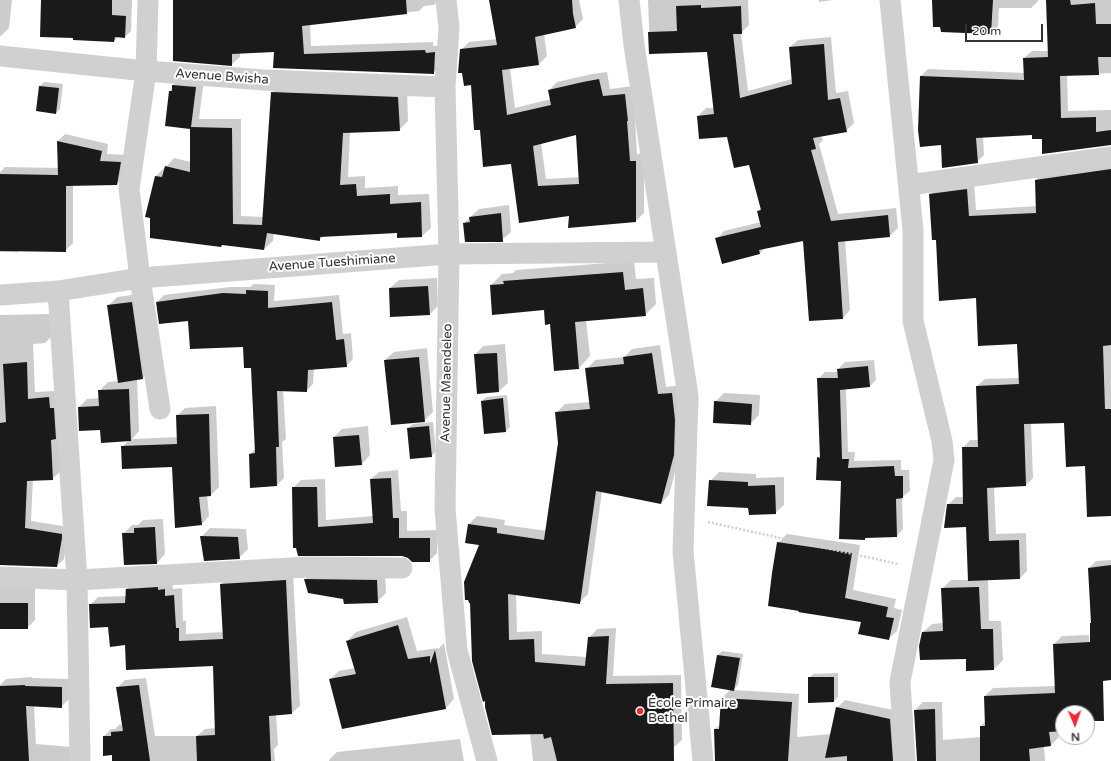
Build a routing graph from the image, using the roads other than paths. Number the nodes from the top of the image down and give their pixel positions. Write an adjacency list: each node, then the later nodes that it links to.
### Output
1 (148, 0): 6 (street)
2 (446, 0): 7 (street, Avenue Maendeleo)
3 (629, 0): 10 (street)
4 (890, 0): 9 (street)
5 (0, 56): 6 (street, Avenue Bwisha)
6 (146, 71): 7 (street, Avenue Bwisha); 12 (street)
7 (445, 87): 11 (street, Avenue Maendeleo)
8 (1111, 157): 9 (street)
9 (908, 185): 22 (street)
10 (665, 252): 11 (street, Avenue Tueshimiane); 21 (street)
11 (449, 254): 12 (street, Avenue Tueshimiane); 20 (street, Avenue Maendeleo)
12 (140, 278): 13 (street, Avenue Tueshimiane); 15 (street)
13 (58, 291): 14 (street, Avenue Tueshimiane); 18 (street)
14 (0, 295)
15 (160, 409)
16 (402, 568): 18 (street)
17 (0, 577): 18 (street)
18 (77, 580): 19 (street)
19 (80, 761)
20 (487, 761)
21 (703, 761)
22 (905, 761)

